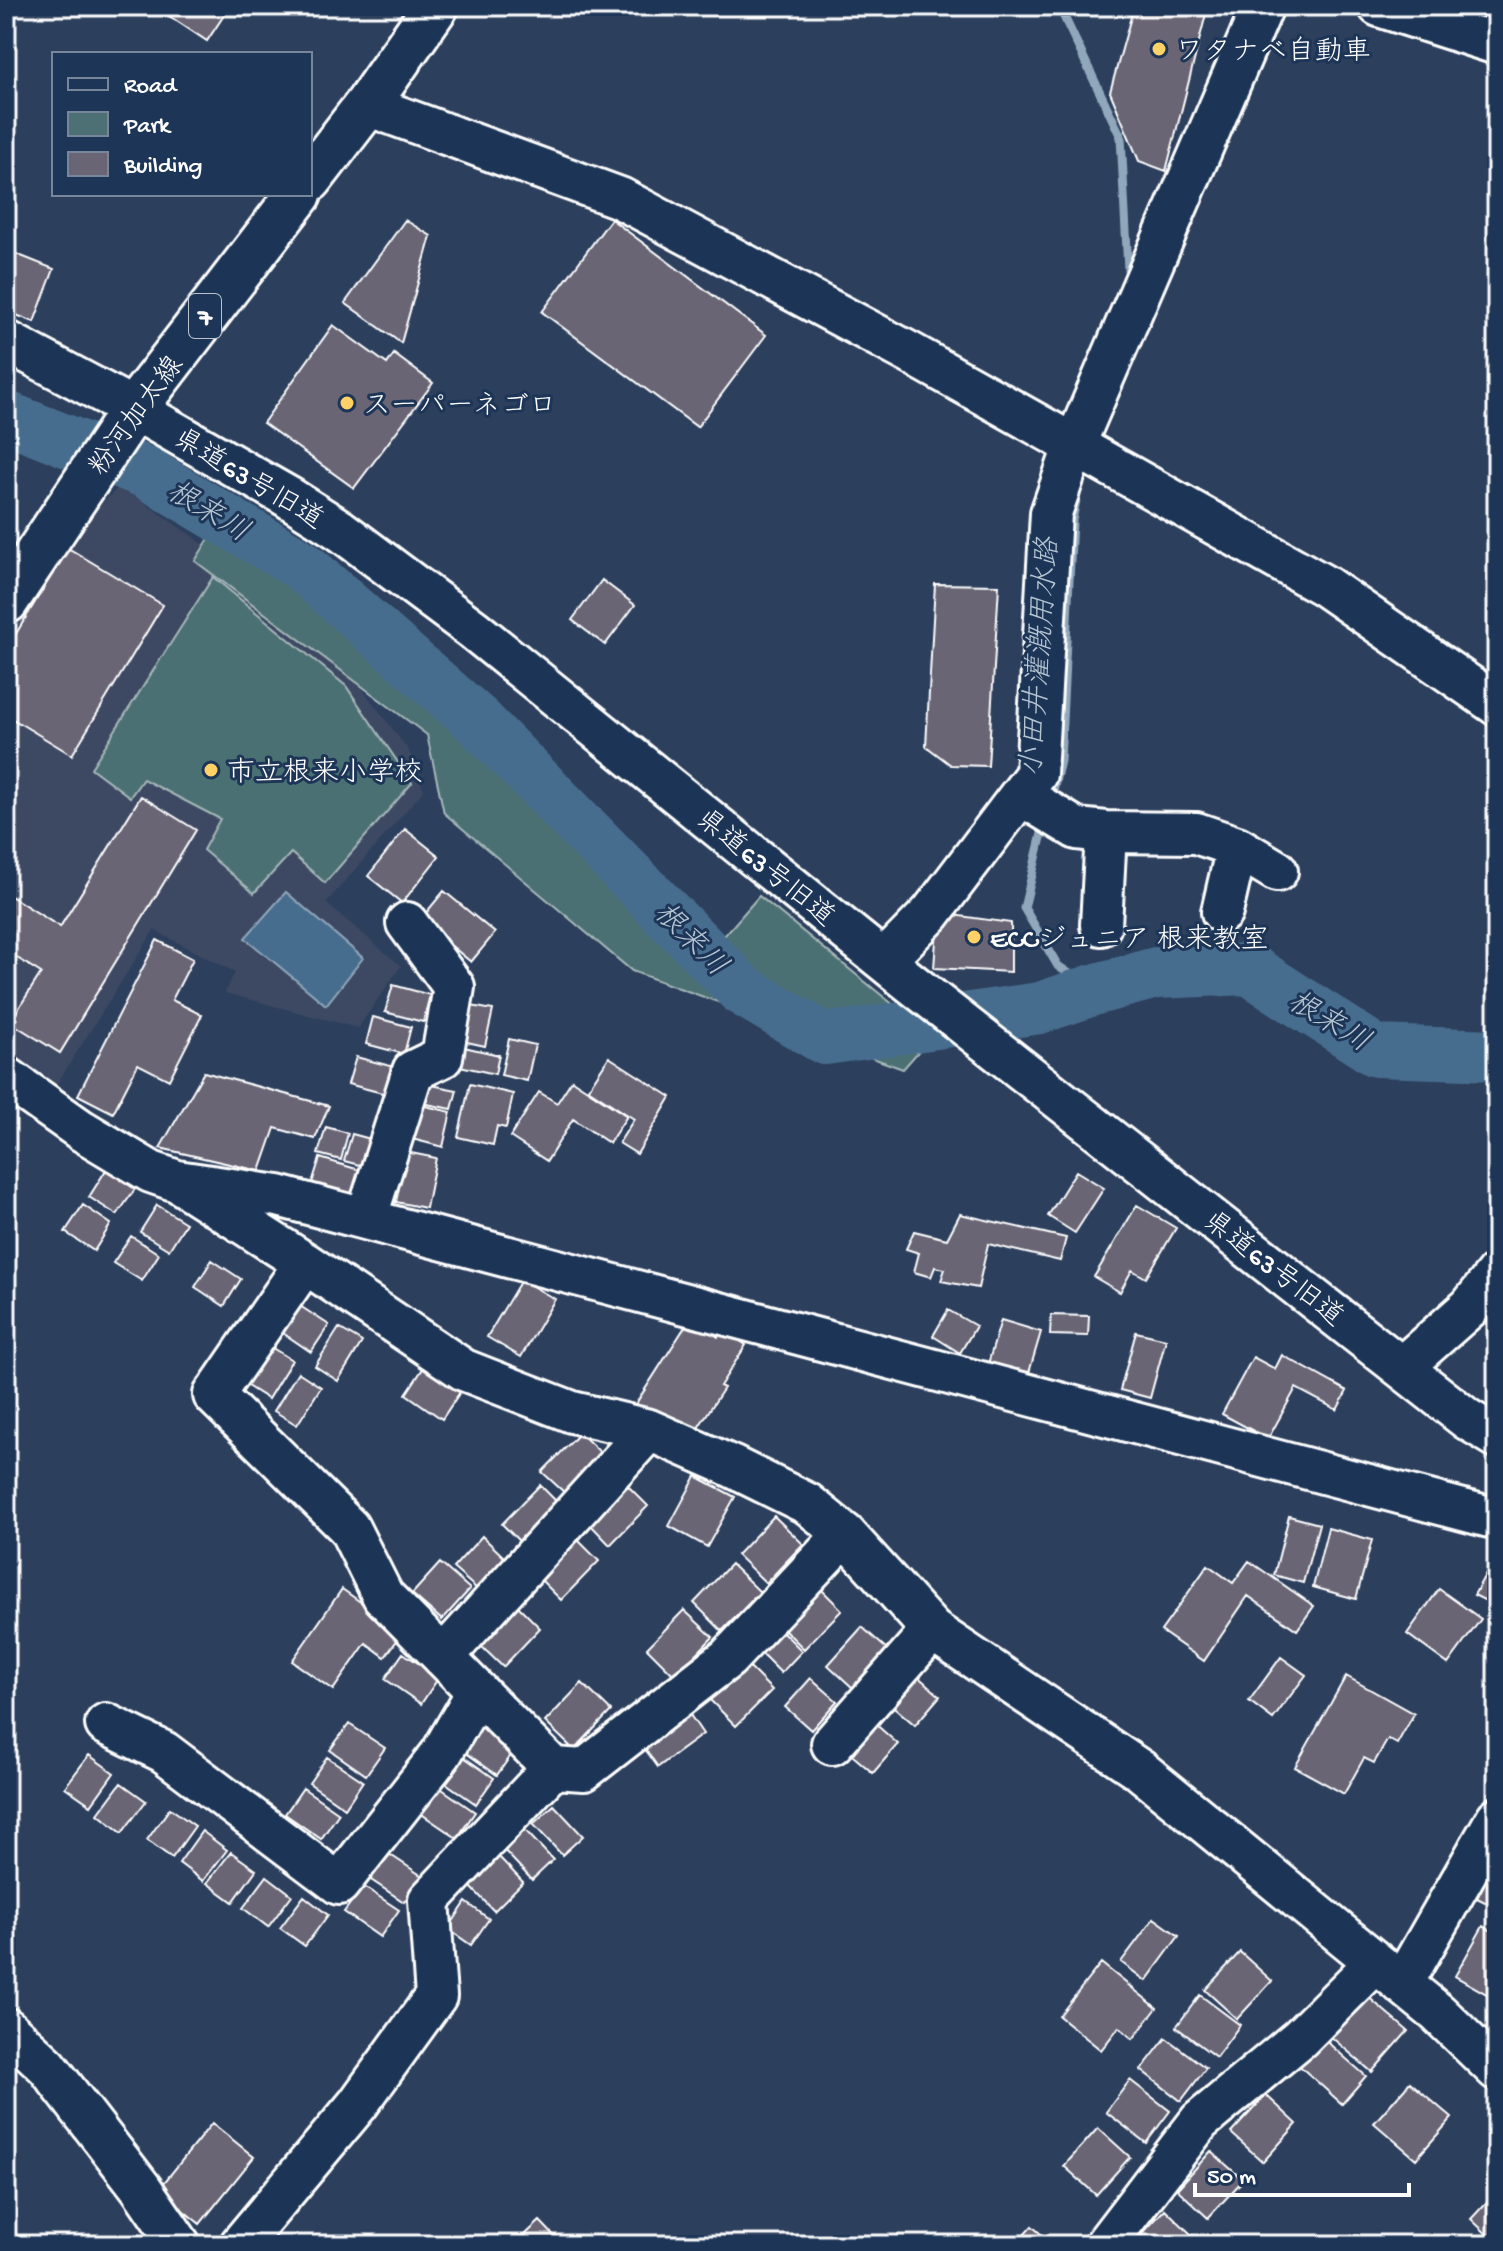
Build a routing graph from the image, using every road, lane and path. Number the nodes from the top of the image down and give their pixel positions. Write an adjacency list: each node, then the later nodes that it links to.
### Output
1 (436, 6): 5 (main road)
2 (1263, 6): 10 (street)
3 (1379, 6): 4 (street)
4 (1497, 44)
5 (367, 105): 6 (main road); 10 (street)
6 (312, 176)
7 (297, 196): 9 (main road, 粉河加太線 / 7)
8 (6, 341): 9 (street, 県道63号旧道)
9 (124, 424): 11 (main road, 粉河加太線 / 7); 20 (street, 県道63号旧道)
10 (1075, 444): 12 (street); 13 (street)
11 (6, 601)
12 (1497, 705)
13 (1037, 804): 14 (street); 20 (street)
14 (1106, 832): 15 (street); 19 (street)
15 (1237, 847): 16 (street); 17 (street)
16 (1277, 871)
17 (1222, 912)
18 (407, 923): 23 (street)
19 (1101, 925)
20 (898, 972): 26 (street, 県道63号旧道)
21 (6, 1077): 22 (street)
22 (177, 1181): 23 (street); 24 (street)
23 (366, 1219): 29 (street)
24 (305, 1263): 27 (street); 32 (street)
25 (1497, 1273): 26 (street)
26 (1402, 1367): 28 (street, 県道63号旧道)
27 (649, 1430): 30 (street); 32 (street)
28 (1497, 1437)
29 (1497, 1519)
30 (845, 1534): 31 (street); 36 (street)
31 (932, 1630): 35 (street); 38 (street)
32 (443, 1657): 33 (street)
33 (477, 1692): 34 (street); 36 (street)
34 (106, 1724)
35 (832, 1744)
36 (553, 1768): 42 (street)
37 (1497, 1818): 38 (street)
38 (1388, 1974): 40 (street); 43 (street)
39 (6, 2028): 41 (street)
40 (1497, 2070)
41 (180, 2245)
42 (240, 2245)
43 (1105, 2245)

